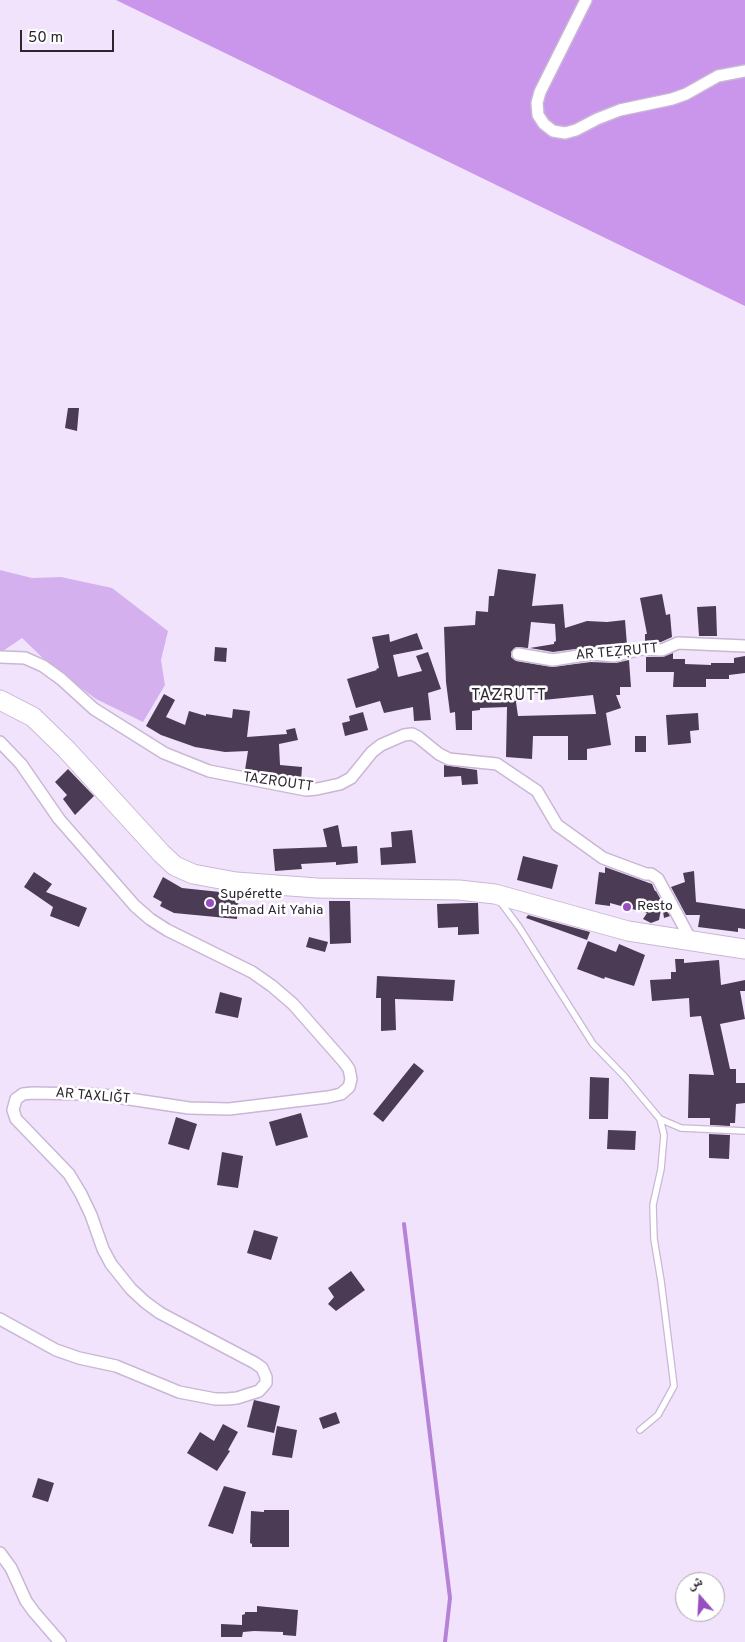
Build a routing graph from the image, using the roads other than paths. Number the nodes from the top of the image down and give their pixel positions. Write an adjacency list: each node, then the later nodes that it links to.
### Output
1 (586, 0): 2 (street)
2 (745, 71)
3 (745, 646): 4 (street, AR TEẒṚUTT)
4 (518, 654)
5 (0, 657): 9 (street, TAZROUTT)
6 (0, 700): 8 (main road)
7 (0, 742): 13 (street, AR TAXLIǦT)
8 (495, 894): 9 (main road); 11 (lane)
9 (692, 942): 10 (main road)
10 (745, 949)
11 (660, 1119): 12 (lane); 14 (lane)
12 (745, 1131)
13 (0, 1319)
14 (640, 1430)
15 (0, 1554): 16 (street)
16 (60, 1642)

